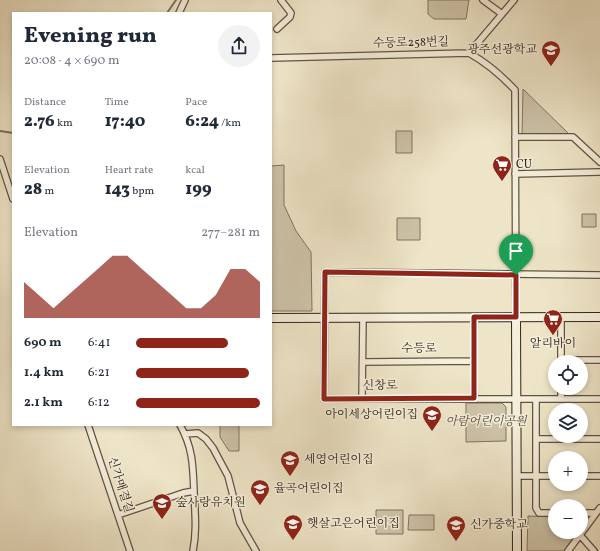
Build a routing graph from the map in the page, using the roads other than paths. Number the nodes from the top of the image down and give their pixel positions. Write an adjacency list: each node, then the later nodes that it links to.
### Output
1 (185, 0): 5 (street)
2 (281, 0): 7 (street)
3 (483, 0): 6 (street)
4 (514, 0): 6 (street)
5 (179, 12)
6 (502, 14): 8 (street)
7 (277, 29)
8 (469, 53): 9 (street, 수등로258번길); 10 (street)
9 (272, 58)
10 (515, 137): 12 (street); 14 (street)
11 (0, 159): 15 (street)
12 (600, 162)
13 (600, 172): 14 (street)
14 (515, 174): 16 (street)
15 (12, 196)
16 (516, 275): 17 (street); 19 (street); 23 (street)
17 (600, 275)
18 (474, 317): 19 (street); 24 (street); 28 (street)
19 (516, 317): 20 (street); 33 (street)
20 (561, 317): 21 (street); 25 (street)
21 (600, 317)
22 (272, 318): 23 (street)
23 (324, 318): 24 (street); 31 (street, 신창로)
24 (363, 318): 29 (street)
25 (561, 355)
26 (588, 360): 27 (street)
27 (600, 360)
28 (473, 361): 29 (street, 수등로); 32 (street)
29 (364, 362): 31 (street)
30 (561, 395): 35 (street)
31 (362, 398): 32 (street, 신창로)
32 (474, 398): 33 (street, 신창로)
33 (516, 398): 34 (street, 신창로); 42 (street)
34 (536, 398): 35 (street, 신창로); 40 (street)
35 (561, 399): 36 (street, 신창로)
36 (600, 399)
37 (88, 426): 52 (street, 신가매결길)
38 (181, 426): 39 (street)
39 (185, 434): 47 (street); 58 (street)
40 (536, 439): 41 (street); 43 (street)
41 (600, 439)
42 (517, 476): 43 (street); 59 (street)
43 (536, 476): 44 (street); 49 (street)
44 (548, 476)
45 (588, 476): 46 (street)
46 (600, 476)
47 (194, 491): 52 (street); 57 (street)
48 (600, 508): 51 (street)
49 (548, 513)
50 (588, 513): 51 (street)
51 (595, 513): 53 (street)
52 (118, 515): 56 (street, 신가매결길)
53 (588, 523)
54 (576, 539): 60 (street)
55 (584, 539): 61 (street)
56 (130, 551)
57 (193, 551)
58 (256, 551)
59 (517, 551)
60 (568, 551)
61 (594, 551)

